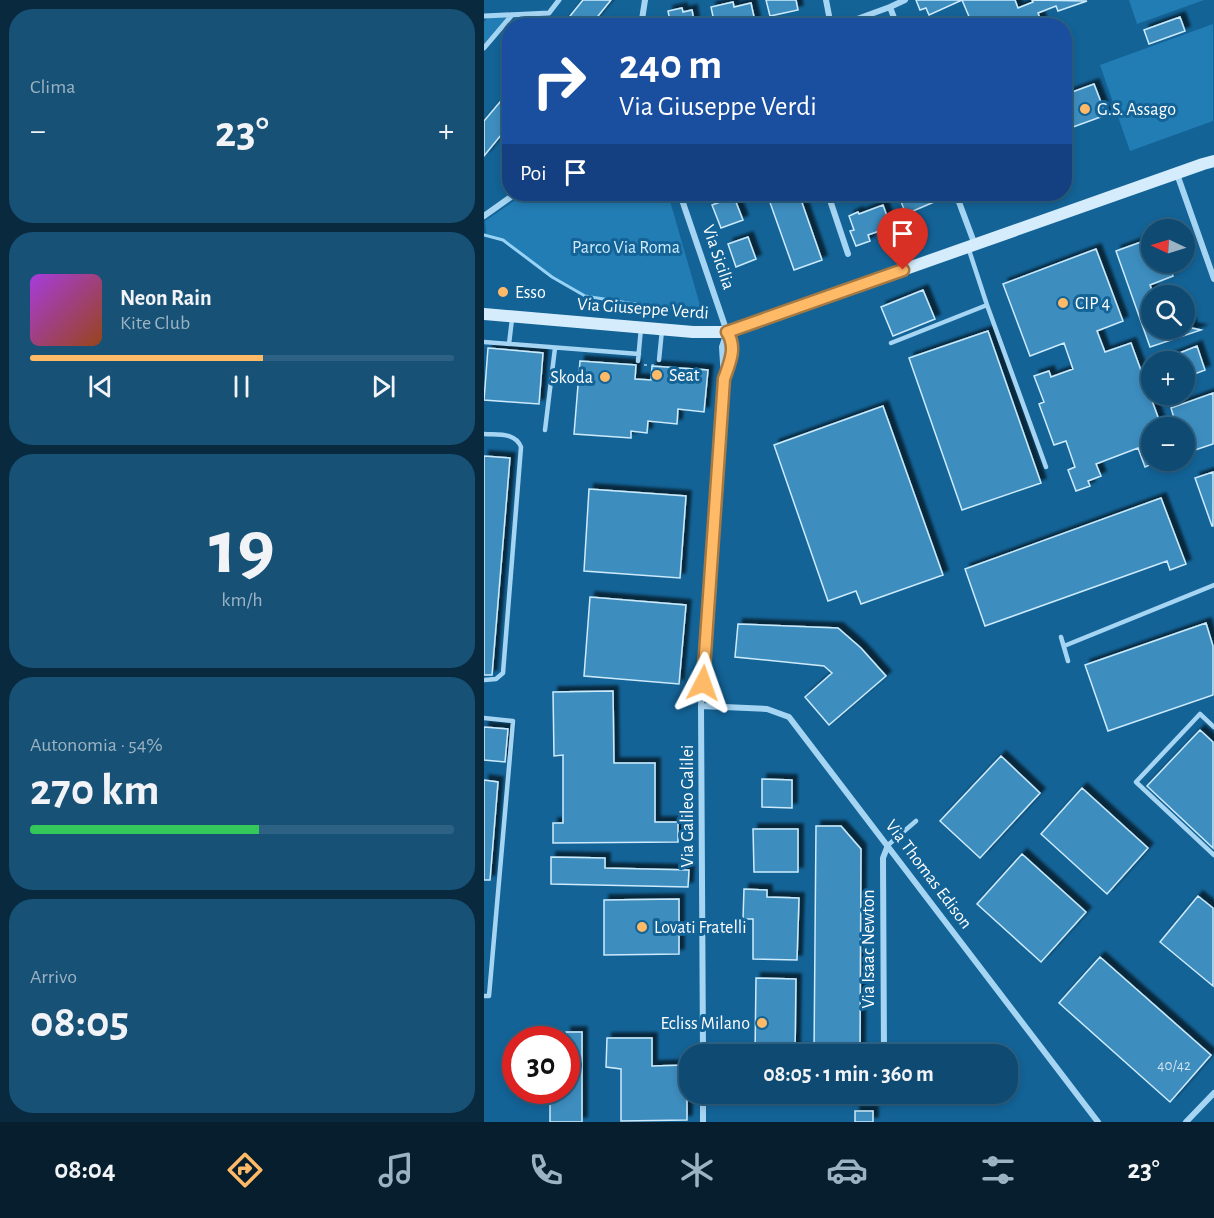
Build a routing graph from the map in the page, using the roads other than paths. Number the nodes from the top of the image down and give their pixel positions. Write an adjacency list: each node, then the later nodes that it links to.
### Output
1 (559, 0): 6 (street)
2 (645, 0): 9 (street)
3 (826, 0): 10 (street)
4 (905, 0): 5 (street)
5 (890, 7): 11 (street); 12 (street)
6 (512, 15): 7 (street); 8 (street)
7 (484, 16)
8 (509, 18)
9 (642, 18)
10 (829, 18)
11 (860, 18)
12 (894, 18)
13 (502, 27): 14 (street)
14 (484, 48)
15 (1213, 155): 16 (main road, Via Giuseppe Verdi)
16 (1208, 163): 17 (main road, Via Giuseppe Verdi)
17 (1177, 173): 23 (main road, Via Giuseppe Verdi); 25 (street)
18 (505, 201): 22 (street)
19 (682, 201): 31 (street, Via Sicilia)
20 (830, 201): 24 (street)
21 (958, 201): 23 (street)
22 (484, 216)
23 (972, 246): 26 (lane); 31 (main road, Via Giuseppe Verdi)
24 (848, 254)
25 (1213, 279)
26 (987, 305): 34 (lane); 42 (lane)
27 (484, 314): 28 (main road, Via Giuseppe Verdi)
28 (512, 316): 29 (main road, Via Giuseppe Verdi); 33 (lane)
29 (641, 327): 30 (main road, Via Giuseppe Verdi); 36 (lane)
30 (662, 329): 31 (main road, Via Giuseppe Verdi); 37 (lane)
31 (727, 332): 39 (street, Via Galileo Galilei); 39 (street, Via Galileo Galilei)
32 (484, 342): 33 (lane)
33 (509, 344): 35 (lane)
34 (891, 344)
35 (555, 348): 36 (lane); 40 (lane)
36 (639, 354): 38 (lane)
37 (659, 360)
38 (638, 361)
39 (724, 379): 48 (street, Via Galileo Galilei)
40 (545, 430)
41 (484, 434): 47 (lane)
42 (1046, 467)
43 (1213, 585): 45 (lane)
44 (1061, 637): 45 (lane)
45 (1064, 646): 46 (lane)
46 (1068, 661)
47 (484, 680)
48 (701, 706): 52 (street, Via Thomas Edison); 55 (street, Via Galileo Galilei)
49 (484, 718): 54 (lane)
50 (1213, 727): 53 (lane)
51 (916, 821): 52 (lane)
52 (888, 845): 56 (street, Via Isaac Newton); 60 (street, Via Thomas Edison)
53 (1213, 855)
54 (484, 996)
55 (703, 1044)
56 (884, 1044)
57 (1213, 1093): 61 (street)
58 (703, 1104): 59 (street)
59 (703, 1122)
60 (1098, 1122)
61 (1186, 1122)

